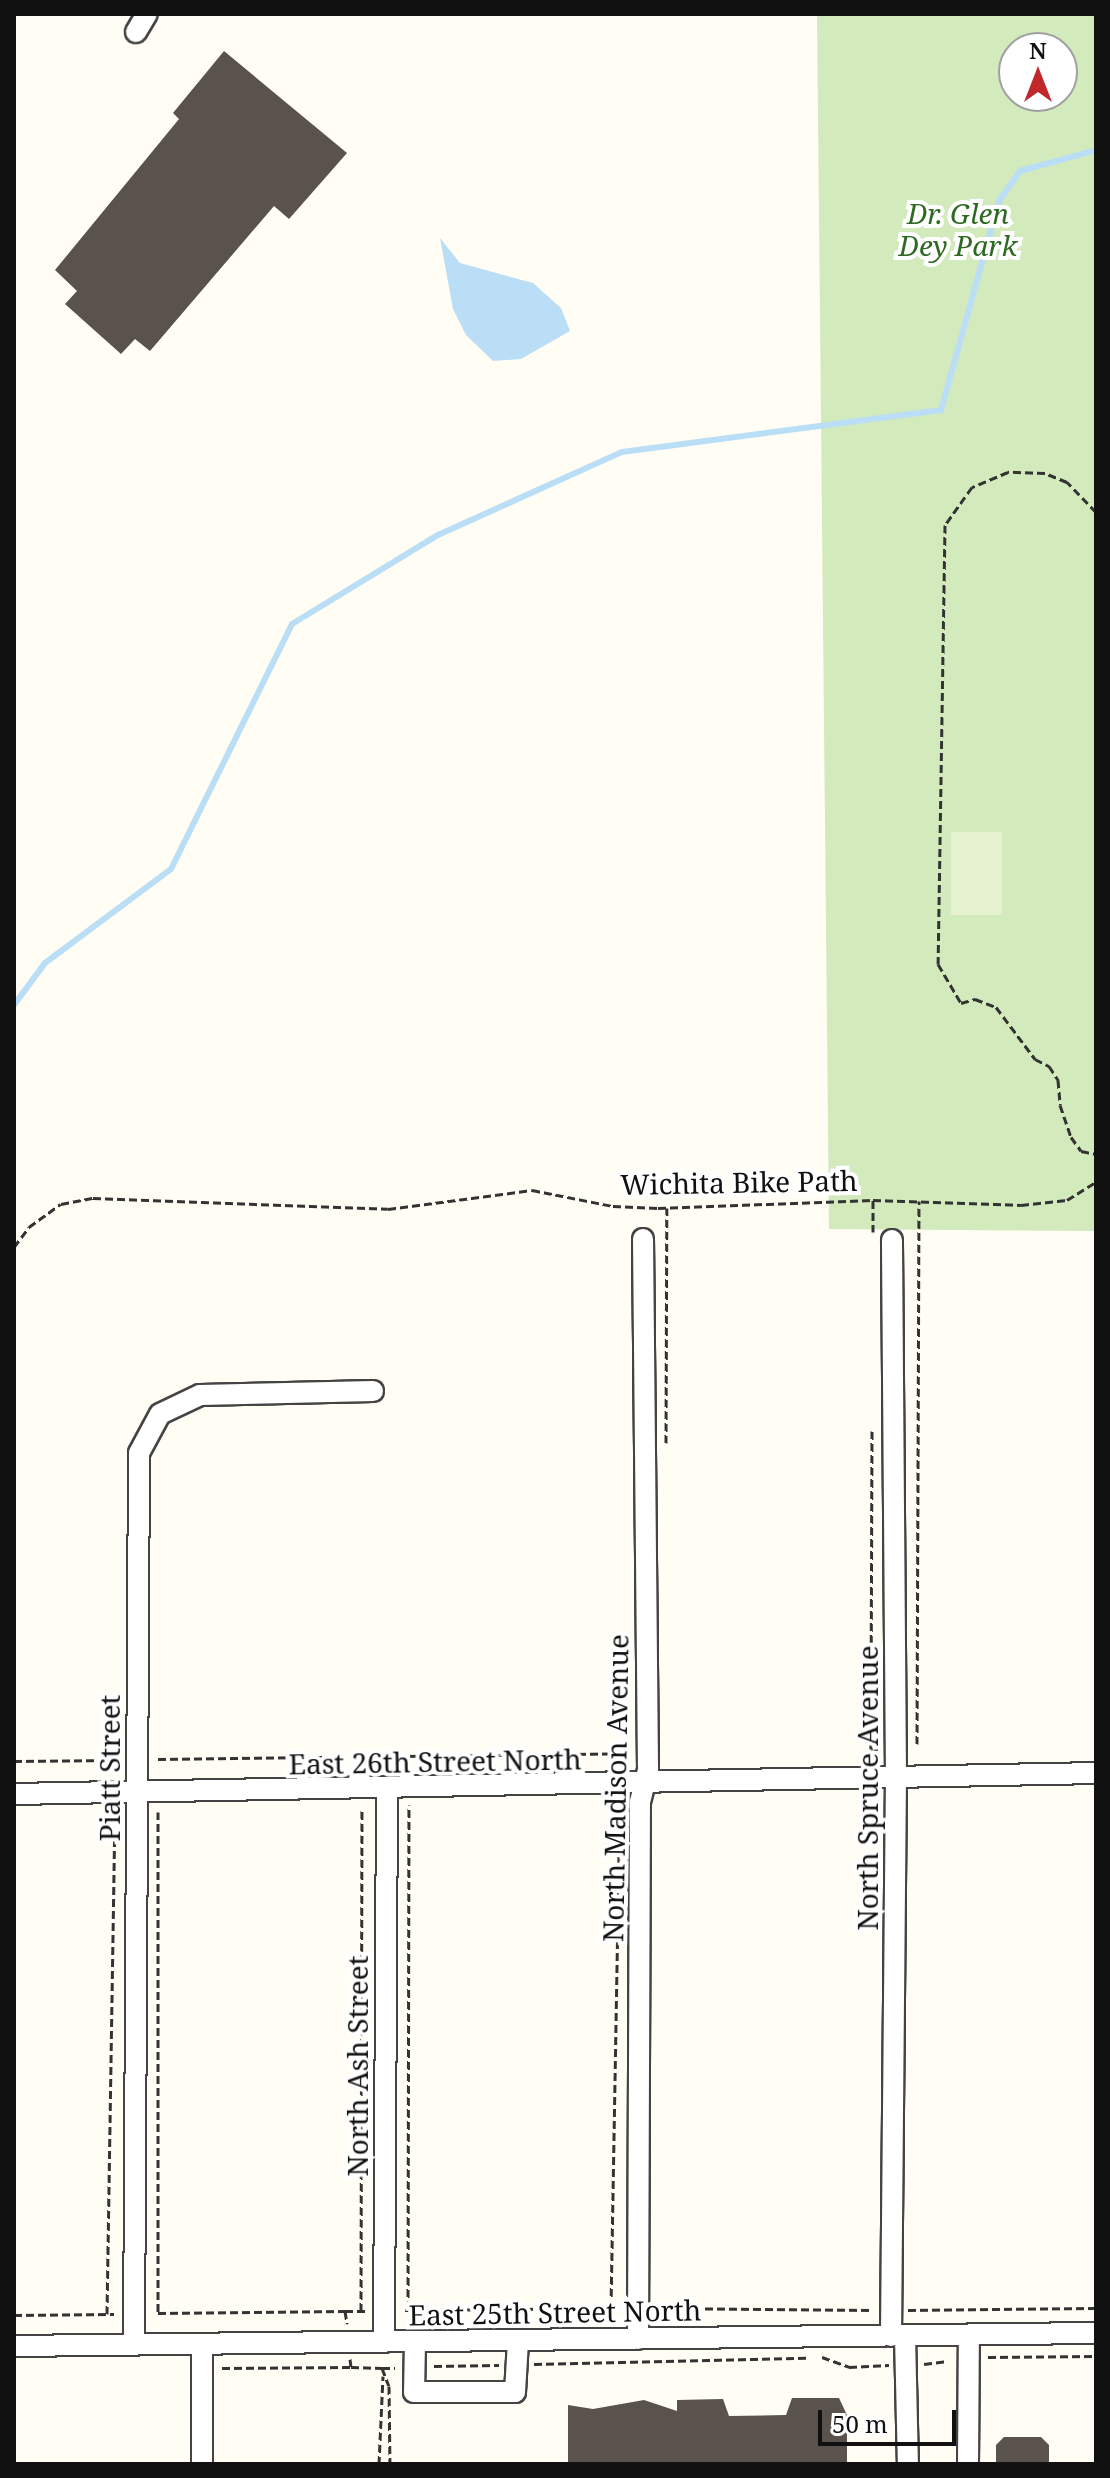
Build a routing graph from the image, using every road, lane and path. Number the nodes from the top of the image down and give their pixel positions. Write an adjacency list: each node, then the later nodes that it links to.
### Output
1 (147, 14): 2 (street)
2 (136, 32)
3 (1096, 512): 6 (path)
4 (1096, 745): 5 (path)
5 (1096, 760)
6 (1096, 1154)
7 (1096, 1182): 8 (path, Wichita Bike Path)
8 (667, 1208): 11 (path, Wichita Bike Path); 13 (path)
9 (643, 1239): 14 (street, North Madison Avenue)
10 (892, 1240): 18 (street, North Spruce Avenue)
11 (14, 1247)
12 (373, 1391): 15 (street, Piatt Street)
13 (666, 1457)
14 (648, 1753): 15 (path); 19 (street, North Madison Avenue)
15 (137, 1759): 16 (path); 22 (street, Piatt Street)
16 (14, 1761)
17 (1096, 1773): 18 (street, East 26th Street North)
18 (896, 1777): 19 (street, East 26th Street North); 30 (street, North Spruce Avenue)
19 (645, 1782): 20 (street, East 26th Street North); 26 (street, North Madison Avenue)
20 (387, 1791): 22 (street, East 26th Street North); 32 (street, North Ash Street)
21 (14, 1794): 22 (street, East 26th Street North)
22 (137, 1794): 44 (street, Piatt Street)
23 (622, 1797): 28 (path)
24 (409, 1805): 29 (path)
25 (362, 1810): 31 (path)
26 (638, 2308): 28 (path); 30 (path); 40 (street, North Madison Avenue)
27 (1096, 2308): 30 (path)
28 (611, 2309): 29 (path)
29 (408, 2310): 32 (path)
30 (891, 2310): 39 (street, North Spruce Avenue)
31 (361, 2311)
32 (384, 2311): 42 (street, North Ash Street)
33 (118, 2314): 35 (path)
34 (146, 2314): 36 (path)
35 (14, 2315)
36 (347, 2327)
37 (1096, 2333): 38 (street, East 25th Street North)
38 (969, 2335): 39 (street, East 25th Street North); 49 (street)
39 (898, 2336): 40 (street, East 25th Street North); 50 (street, North Spruce Avenue)
40 (638, 2339): 41 (street, East 25th Street North)
41 (518, 2341): 43 (street, East 25th Street North); 54 (street)
42 (384, 2342): 43 (street, East 25th Street North); 45 (street, East 25th Street North)
43 (415, 2342): 55 (street)
44 (134, 2345): 45 (street, East 25th Street North); 46 (street, East 25th Street North)
45 (202, 2345): 57 (street)
46 (14, 2346)
47 (350, 2355): 51 (path)
48 (1096, 2356): 49 (path)
49 (969, 2359): 50 (path); 61 (street)
50 (906, 2364): 54 (path); 60 (street, North Spruce Avenue)
51 (351, 2367): 52 (path); 53 (path)
52 (213, 2368)
53 (382, 2368): 55 (path); 56 (path)
54 (517, 2372): 55 (path); 55 (street)
55 (415, 2374)
56 (383, 2376): 58 (path); 59 (path)
57 (202, 2464)
58 (379, 2464)
59 (390, 2464)
60 (908, 2464)
61 (968, 2464)

